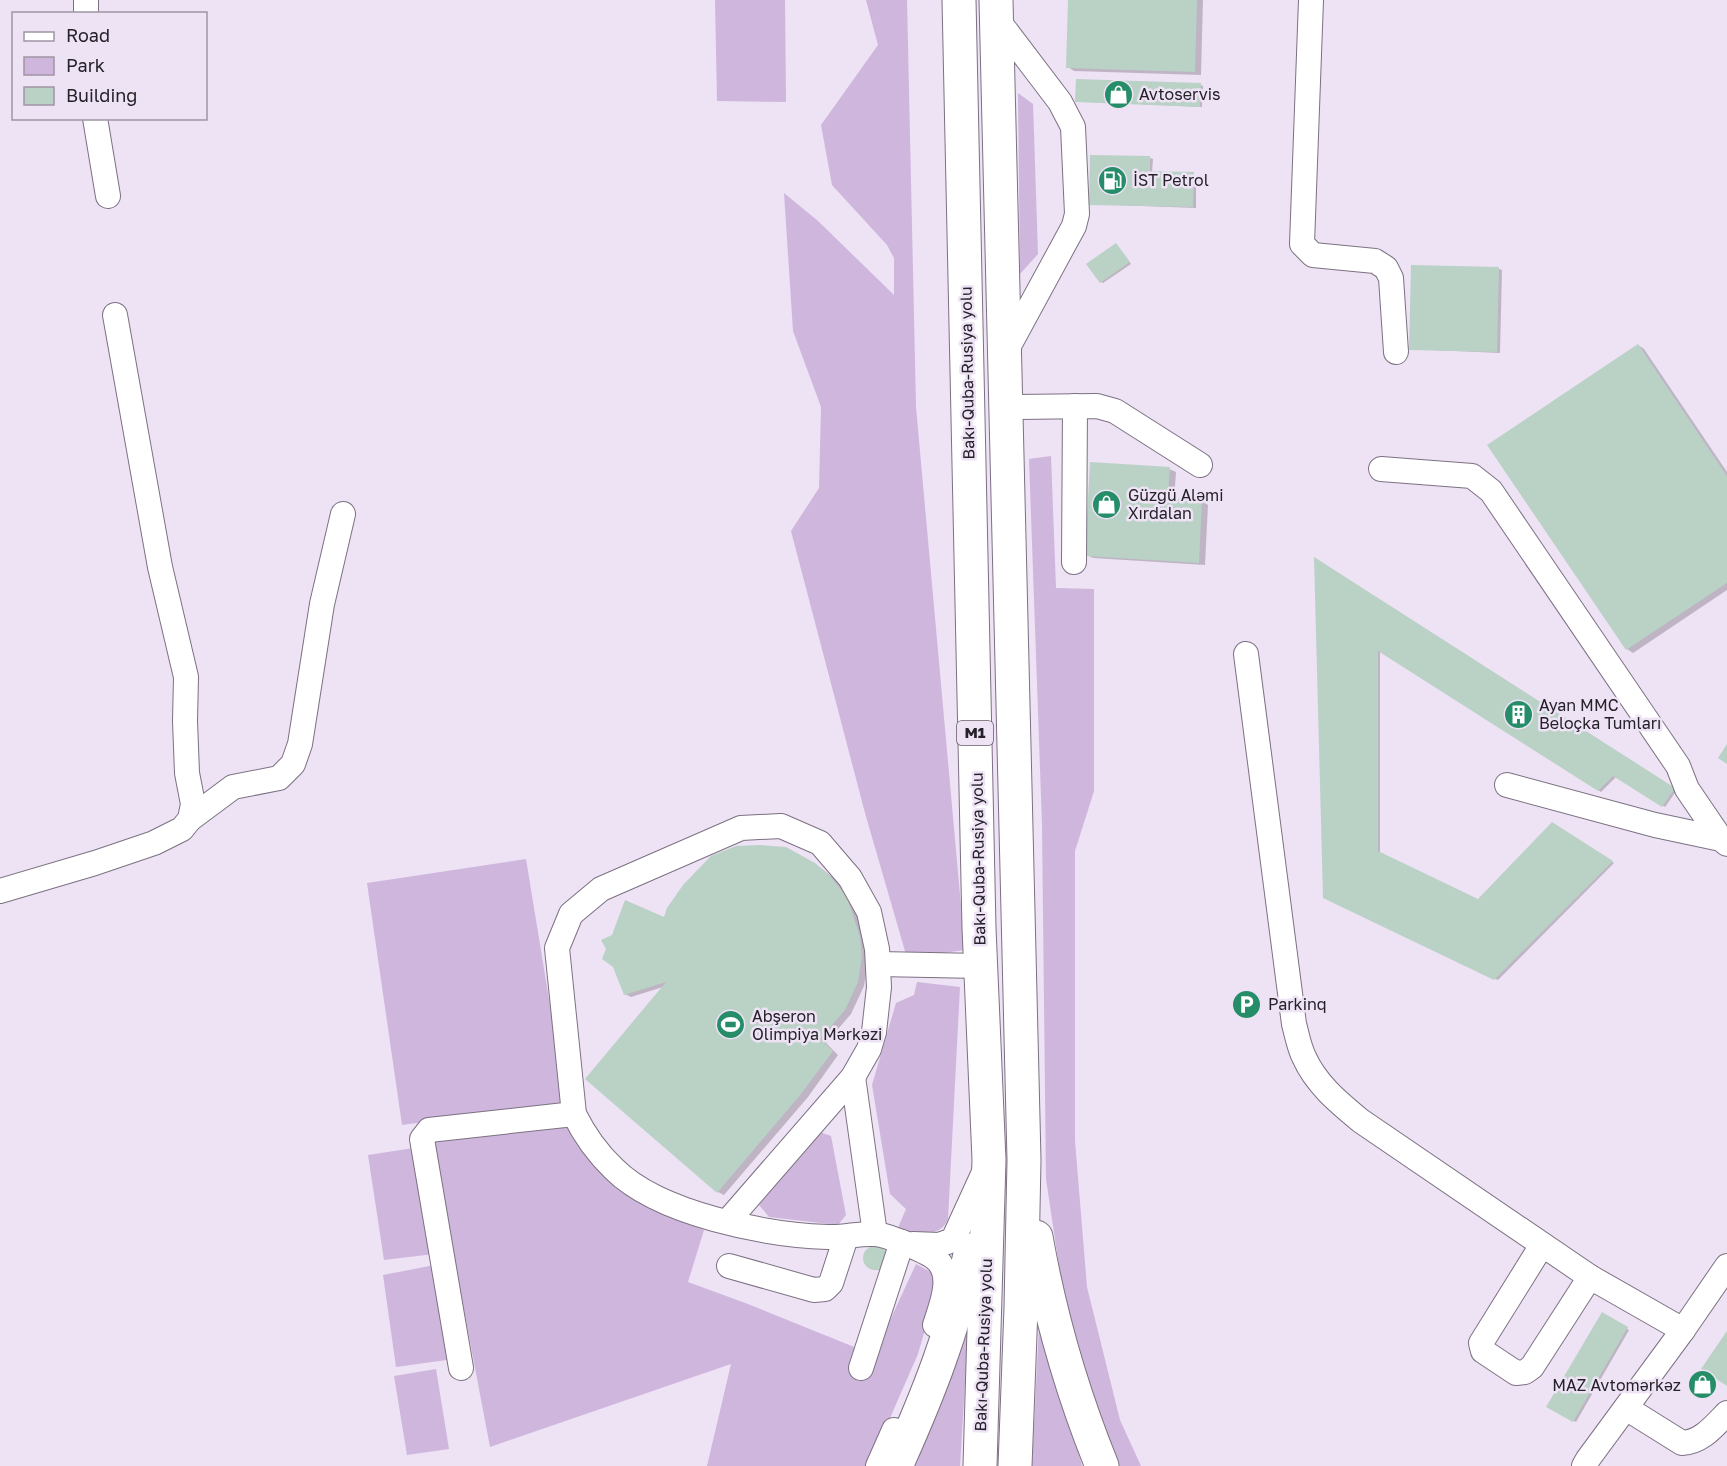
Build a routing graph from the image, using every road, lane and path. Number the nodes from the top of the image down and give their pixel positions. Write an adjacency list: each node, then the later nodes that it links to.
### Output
1 (959, 0): 21 (highway, Bakı-Quba-Rusiya yolu / M1)
2 (1311, 0): 8 (lane)
3 (996, 10): 7 (highway, M1); 7 (lane)
4 (95, 120): 5 (lane)
5 (108, 196)
6 (115, 315): 17 (lane)
7 (1005, 352): 10 (highway, M1)
8 (1396, 352)
9 (1075, 406): 10 (lane); 11 (lane); 14 (lane)
10 (1006, 407): 25 (highway, M1)
11 (1200, 465)
12 (1381, 470): 18 (lane)
13 (344, 514): 17 (lane)
14 (1074, 562)
15 (1246, 654): 30 (lane)
16 (1507, 785): 18 (lane)
17 (190, 819): 19 (lane)
18 (1724, 841)
19 (0, 891)
20 (878, 964): 21 (lane); 22 (lane); 23 (lane)
21 (980, 966): 24 (highway, Bakı-Quba-Rusiya yolu / M1)
22 (853, 1077): 26 (lane); 27 (lane)
23 (574, 1114): 26 (lane); 35 (lane)
24 (989, 1160): 29 (lane); 40 (highway); 41 (highway, Bakı-Quba-Rusiya yolu / M1)
25 (1024, 1160): 42 (highway, M1); 43 (highway)
26 (727, 1222): 28 (lane)
27 (875, 1233): 28 (lane); 29 (lane)
28 (846, 1237): 31 (lane)
29 (902, 1242): 36 (lane); 39 (lane)
30 (1542, 1245): 33 (lane); 33 (lane)
31 (729, 1266)
32 (1727, 1266): 34 (lane)
33 (1590, 1277): 34 (lane)
34 (1683, 1330): 37 (lane)
35 (461, 1368)
36 (861, 1368)
37 (1626, 1408): 38 (lane); 44 (lane)
38 (1727, 1413)
39 (878, 1466)
40 (896, 1466)
41 (980, 1466)
42 (1015, 1466)
43 (1102, 1466)
44 (1584, 1466)

